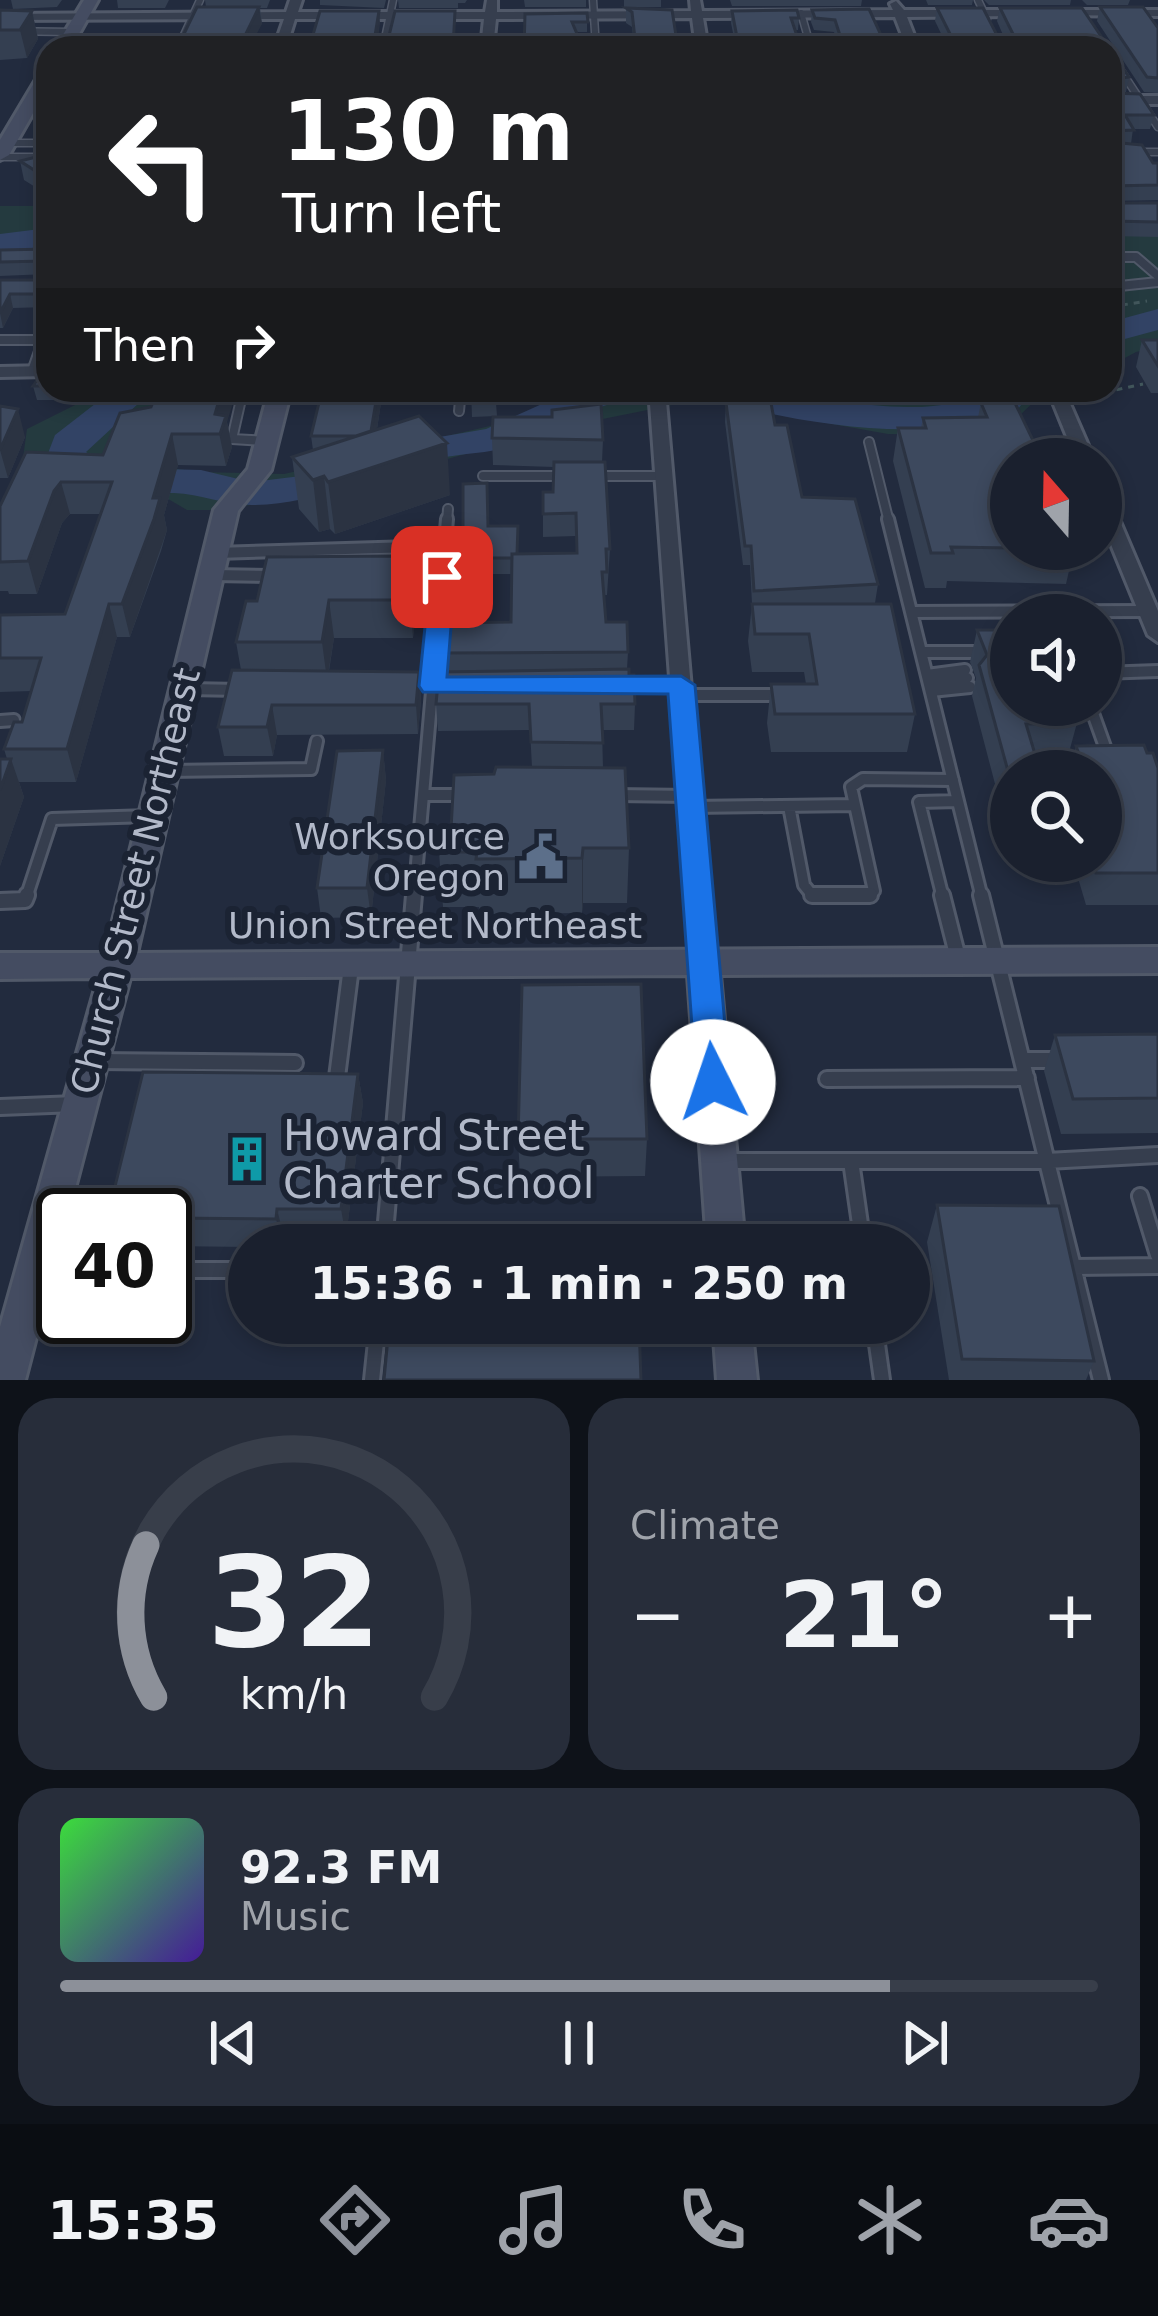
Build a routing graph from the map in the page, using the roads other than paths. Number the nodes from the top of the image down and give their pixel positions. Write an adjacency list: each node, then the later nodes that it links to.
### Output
1 (91, 0): 17 (street)
2 (200, 0): 18 (lane)
3 (296, 0): 14 (street)
4 (393, 0): 15 (lane)
5 (1075, 0): 12 (lane)
6 (696, 6): 10 (street); 11 (street); 27 (street)
7 (897, 6): 8 (street); 11 (street); 29 (street)
8 (981, 6): 12 (street); 19 (lane)
9 (491, 7): 10 (street); 15 (street)
10 (594, 7)
11 (801, 13): 28 (lane)
12 (1083, 13): 13 (street); 20 (lane)
13 (1158, 13)
14 (291, 15): 15 (street); 18 (street); 25 (street)
15 (389, 15): 26 (lane)
16 (0, 16): 17 (street)
17 (82, 16): 18 (street); 22 (street)
18 (193, 16): 24 (lane)
19 (994, 30)
20 (1094, 30)
21 (0, 31): 22 (lane)
22 (72, 32): 23 (street)
23 (70, 36)
24 (184, 36)
25 (284, 36)
26 (385, 36)
27 (700, 36)
28 (808, 36)
29 (909, 36)
30 (1122, 72): 32 (lane)
31 (1122, 100): 32 (street)
32 (1141, 100): 33 (street); 35 (lane)
33 (1158, 100)
34 (36, 108): 37 (street)
35 (1158, 127)
36 (36, 145): 37 (lane)
37 (2, 152): 40 (lane)
38 (1122, 152): 39 (lane)
39 (1158, 152)
40 (36, 156)
41 (1122, 256): 42 (lane)
42 (1158, 279): 43 (lane)
43 (1122, 285)
44 (0, 340): 45 (lane)
45 (36, 340)
46 (36, 371): 47 (street)
47 (0, 372)
48 (240, 402): 55 (lane)
49 (277, 402): 55 (street, Church Street Northeast)
50 (460, 402): 53 (lane)
51 (658, 402): 58 (street)
52 (1061, 402): 54 (street)
53 (459, 411)
54 (1076, 438)
55 (267, 441): 62 (street, Church Street Northeast)
56 (869, 442): 67 (lane)
57 (483, 476): 58 (lane)
58 (664, 476): 80 (street)
59 (448, 509): 60 (lane)
60 (446, 546): 62 (lane); 65 (lane)
61 (1122, 548): 66 (street)
62 (213, 564): 63 (lane); 78 (street, Church Street Northeast)
63 (280, 576)
64 (396, 576): 65 (lane)
65 (442, 577): 77 (lane)
66 (1148, 611): 67 (lane); 68 (street)
67 (912, 612): 69 (lane)
68 (1158, 635)
69 (921, 652): 70 (lane); 74 (lane)
70 (990, 652)
71 (1158, 671): 72 (lane)
72 (1122, 673)
73 (967, 678): 74 (lane)
74 (929, 683): 85 (lane)
75 (614, 685): 80 (lane)
76 (456, 686): 77 (lane)
77 (433, 688): 81 (lane); 86 (lane)
78 (184, 689): 79 (lane); 84 (street, Church Street Northeast)
79 (252, 690)
80 (681, 690): 82 (lane); 89 (street)
81 (410, 691)
82 (791, 695)
83 (317, 741): 84 (lane)
84 (164, 771): 93 (street, Church Street Northeast)
85 (953, 780): 90 (lane); 91 (lane)
86 (424, 795): 87 (lane); 101 (lane)
87 (490, 795)
88 (601, 795): 89 (lane)
89 (690, 801): 92 (lane); 99 (street)
90 (958, 801): 96 (lane); 97 (lane)
91 (855, 805): 92 (lane); 92 (lane)
92 (789, 806)
93 (154, 816): 94 (lane); 98 (street, Church Street Northeast)
94 (0, 901)
95 (1158, 960): 96 (street, Union Street Northeast)
96 (998, 961): 97 (street, Union Street Northeast); 104 (lane)
97 (958, 962): 99 (street, Union Street Northeast)
98 (118, 964): 100 (street, Union Street Northeast); 102 (street, Union Street Northeast); 105 (street, Church Street Northeast)
99 (704, 964): 101 (street, Union Street Northeast); 113 (street)
100 (351, 965): 101 (street, Union Street Northeast); 109 (lane)
101 (409, 966): 117 (lane)
102 (0, 967)
103 (1086, 1059): 104 (lane)
104 (1022, 1060): 107 (lane)
105 (92, 1061): 106 (lane); 110 (street, Church Street Northeast)
106 (295, 1063)
107 (1027, 1078): 108 (lane); 115 (lane)
108 (827, 1079)
109 (334, 1094)
110 (80, 1104): 111 (lane); 128 (street, Church Street Northeast)
111 (0, 1108)
112 (1158, 1155): 115 (lane)
113 (719, 1161): 114 (lane); 118 (street)
114 (851, 1161): 115 (lane); 119 (lane)
115 (1047, 1161): 122 (lane)
116 (1140, 1196): 120 (lane)
117 (386, 1224)
118 (724, 1224)
119 (860, 1224)
120 (1158, 1255)
121 (1158, 1266): 122 (lane)
122 (1074, 1267): 132 (lane)
123 (192, 1270): 124 (lane)
124 (228, 1270)
125 (376, 1344): 129 (lane)
126 (734, 1344): 130 (street)
127 (877, 1344): 131 (lane)
128 (5, 1380)
129 (373, 1380)
130 (737, 1380)
131 (882, 1380)
132 (1102, 1380)

